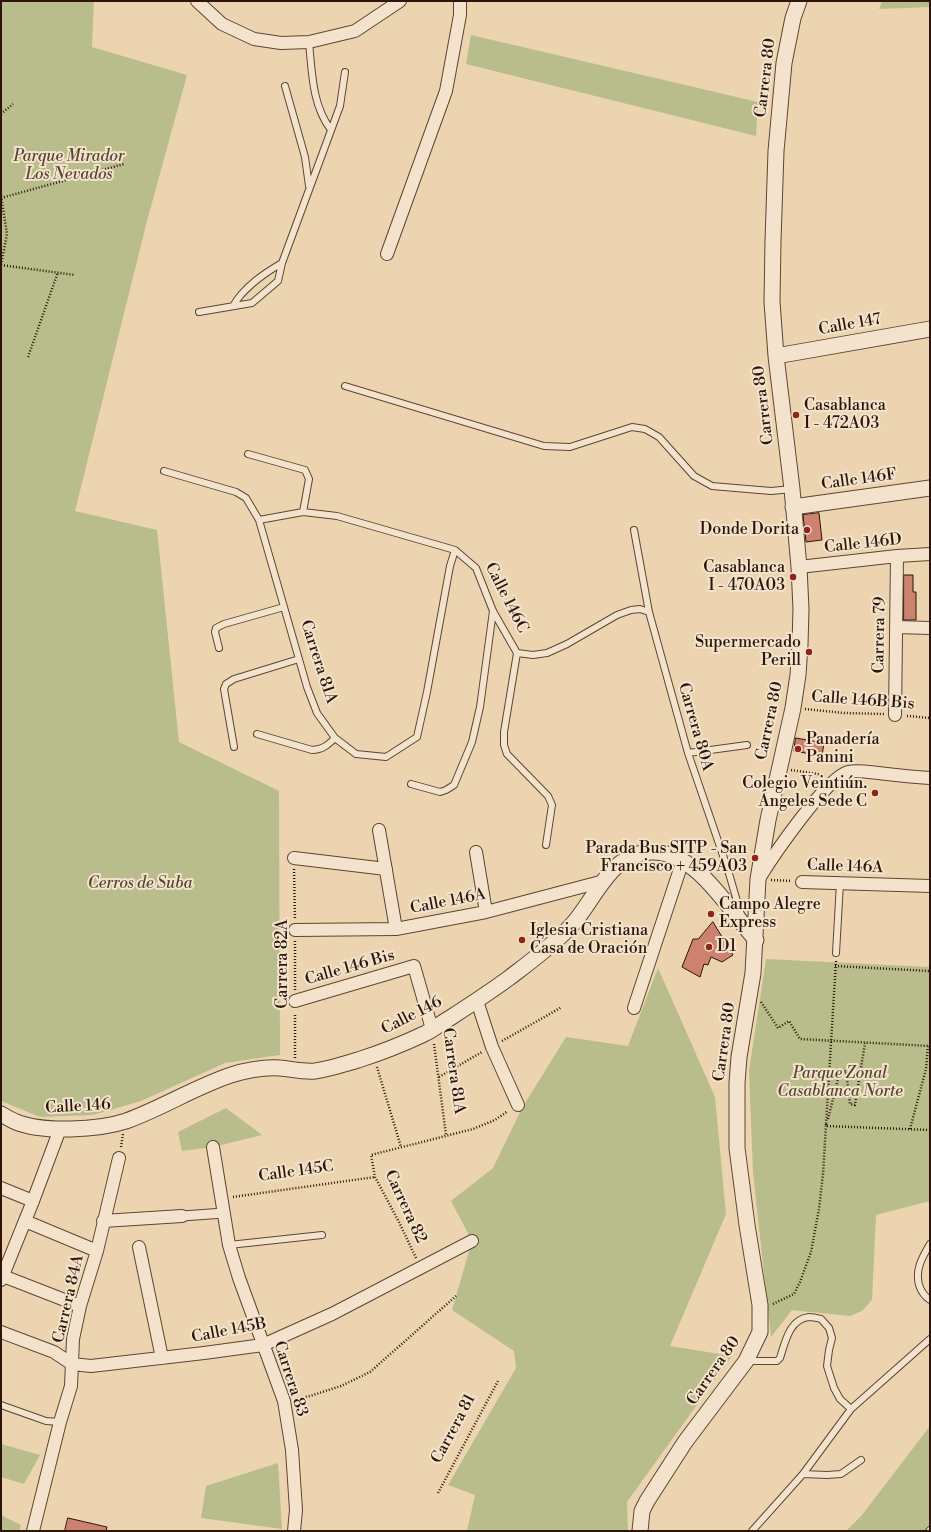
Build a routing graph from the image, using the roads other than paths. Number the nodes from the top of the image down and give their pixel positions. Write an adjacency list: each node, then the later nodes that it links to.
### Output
1 (197, 1): 5 (street)
2 (400, 1): 5 (street)
3 (460, 1): 10 (street)
4 (799, 1): 15 (street, Carrera 80)
5 (309, 42): 8 (lane)
6 (345, 72): 8 (lane)
7 (285, 86): 9 (lane)
8 (331, 130): 9 (lane)
9 (310, 187): 11 (lane)
10 (386, 254)
11 (282, 263): 12 (lane); 12 (lane)
12 (233, 306): 13 (lane)
13 (199, 312)
14 (930, 329): 15 (street, Calle 147)
15 (776, 356): 20 (street, Carrera 80)
16 (345, 386): 20 (lane)
17 (248, 454): 22 (lane)
18 (164, 471): 23 (lane, Carrera 81A)
19 (930, 488): 21 (street, Calle 146F)
20 (792, 489): 21 (street, Carrera 80)
21 (793, 507): 28 (street, Carrera 80)
22 (303, 512): 23 (lane, Calle 146C); 25 (lane, Calle 146C)
23 (259, 520): 29 (lane, Carrera 81A)
24 (634, 530): 31 (lane, Carrera 80A)
25 (455, 550): 30 (lane, Calle 146C); 39 (lane, Carrera 81A)
26 (930, 554): 27 (street, Calle 146D)
27 (897, 556): 28 (street, Calle 146D); 32 (street, Carrera 79)
28 (799, 567): 51 (street, Carrera 80)
29 (284, 607): 34 (lane); 36 (lane, Carrera 81A)
30 (493, 610): 35 (lane, Calle 146C); 44 (lane)
31 (649, 612): 35 (lane, Calle 146C); 42 (lane, Carrera 80A)
32 (896, 627): 33 (street); 37 (street, Carrera 79)
33 (930, 628)
34 (219, 648)
35 (517, 653): 46 (lane)
36 (299, 659): 39 (lane, Carrera 81A); 41 (lane)
37 (895, 715)
38 (257, 734): 39 (lane)
39 (335, 738)
40 (747, 745): 42 (lane)
41 (234, 747)
42 (688, 753): 58 (lane, Carrera 80A)
43 (930, 778): 51 (street)
44 (411, 784)
45 (379, 830): 50 (street)
46 (546, 845)
47 (476, 852): 56 (street)
48 (294, 858): 50 (street)
49 (683, 860): 52 (street, Calle 146); 58 (street, Calle 146); 65 (street)
50 (386, 869): 57 (street)
51 (758, 880): 60 (street, Carrera 80)
52 (604, 881): 56 (street, Calle 146A); 64 (street, Calle 146)
53 (802, 882): 54 (street, Calle 146A)
54 (840, 883): 55 (street, Calle 146A); 61 (lane)
55 (930, 886)
56 (486, 912): 57 (street, Calle 146A)
57 (396, 928): 59 (street, Calle 146A)
58 (746, 928): 60 (street, Calle 146)
59 (294, 930)
60 (756, 940): 92 (street, Carrera 80)
61 (836, 953)
62 (414, 966): 63 (street, Calle 146 Bis); 66 (street, Carrera 81A)
63 (295, 1001)
64 (477, 1001): 66 (street, Calle 146); 67 (street)
65 (634, 1008)
66 (432, 1029): 69 (street, Calle 146)
67 (518, 1105)
68 (1, 1114): 69 (street, Calle 146)
69 (60, 1129): 73 (street)
70 (214, 1147): 74 (street, Carrera 83)
71 (119, 1158): 77 (street, Carrera 84A)
72 (1, 1188): 73 (street)
73 (33, 1201): 76 (street)
74 (224, 1213): 75 (street); 81 (street, Carrera 83)
75 (182, 1216): 77 (street)
76 (25, 1221): 83 (street); 84 (street)
77 (103, 1221): 83 (street, Carrera 84A)
78 (322, 1235): 81 (lane)
79 (472, 1241): 90 (street, Calle 145B)
80 (930, 1244): 86 (lane)
81 (229, 1245): 90 (street, Carrera 83)
82 (139, 1247): 91 (street)
83 (97, 1251): 87 (street, Carrera 84A)
84 (6, 1252): 85 (street)
85 (2, 1278): 87 (street)
86 (930, 1300)
87 (80, 1306): 93 (street, Carrera 84A)
88 (1, 1332): 93 (street, Calle 145B)
89 (930, 1339): 95 (lane)
90 (263, 1345): 91 (street, Calle 145B); 100 (street, Carrera 83)
91 (162, 1358): 93 (street, Calle 145B)
92 (746, 1361): 95 (lane); 101 (street, Carrera 80)
93 (72, 1364): 96 (street, Carrera 84A)
94 (1, 1405): 96 (lane)
95 (852, 1409): 98 (lane)
96 (60, 1422): 99 (street, Carrera 84A)
97 (861, 1460): 98 (lane)
98 (803, 1474): 102 (lane)
99 (33, 1531)
100 (294, 1531)
101 (640, 1531)
102 (752, 1531)

